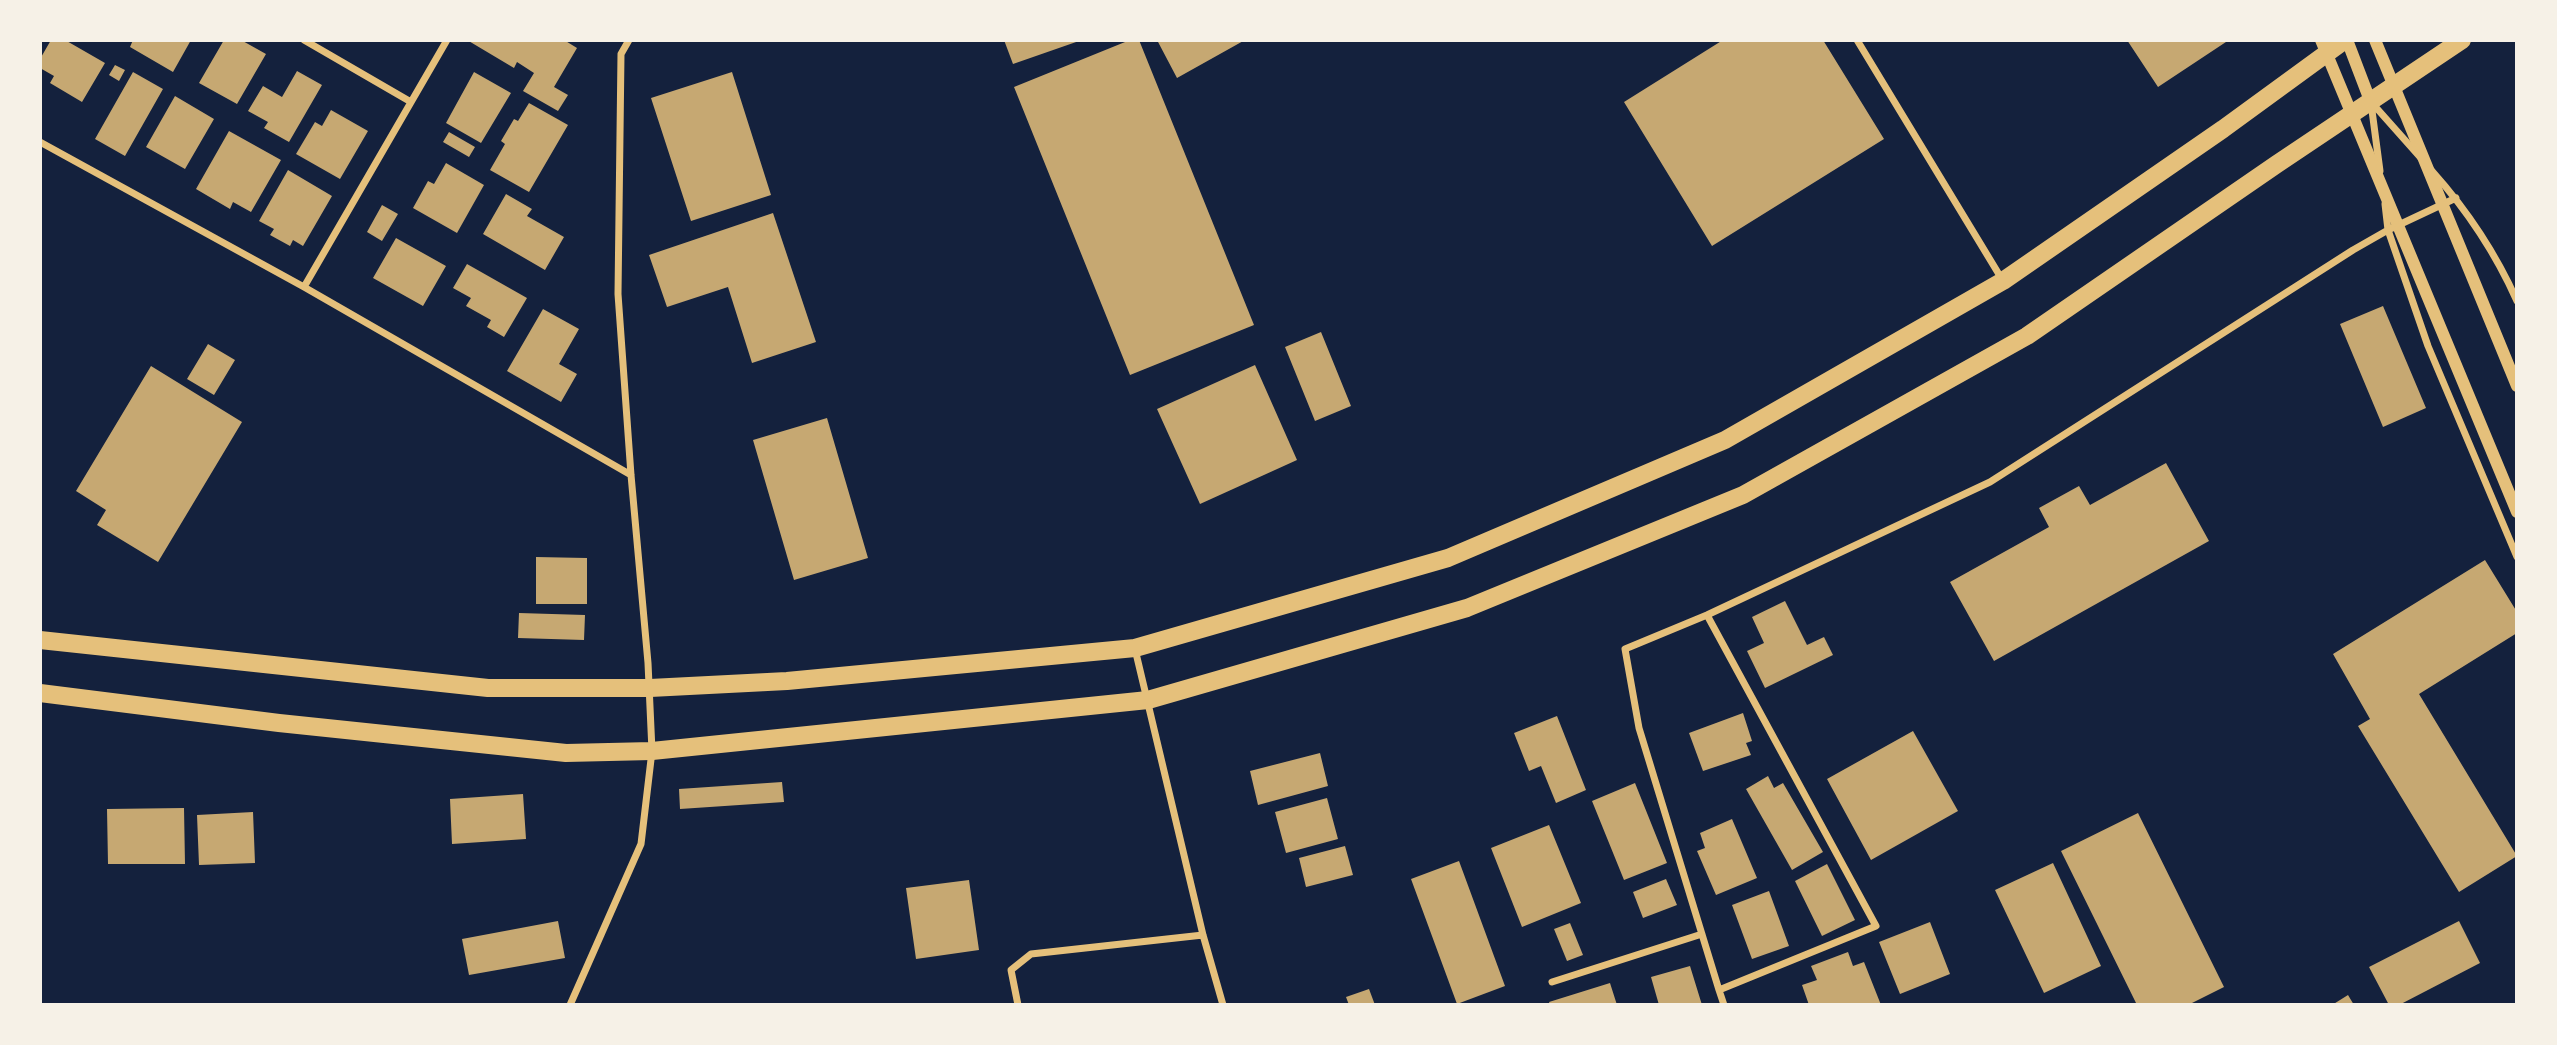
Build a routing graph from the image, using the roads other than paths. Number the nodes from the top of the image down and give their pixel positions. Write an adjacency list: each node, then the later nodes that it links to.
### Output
1 (304, 40): 9 (street)
2 (447, 40): 9 (street)
3 (629, 40): 18 (street)
4 (1857, 40): 14 (street)
5 (2321, 40): 19 (street)
6 (2346, 40): 10 (street); 14 (main road)
7 (2375, 40): 17 (street)
8 (2462, 40): 10 (main road)
9 (411, 102): 15 (street)
10 (2371, 103): 12 (street); 13 (street); 26 (main road)
11 (40, 142): 15 (street)
12 (2456, 198): 13 (street); 16 (street)
13 (2388, 230): 20 (street); 21 (street)
14 (2003, 281): 23 (main road)
15 (304, 287): 18 (street)
16 (2517, 301)
17 (2517, 386)
18 (631, 475): 24 (street)
19 (2517, 512)
20 (2517, 556)
21 (1707, 615): 28 (street); 31 (street)
22 (40, 640): 24 (main road)
23 (1135, 648): 24 (main road); 26 (street)
24 (650, 688): 27 (street)
25 (40, 693): 27 (main road)
26 (1148, 700): 27 (main road); 29 (street)
27 (652, 751): 32 (street)
28 (1702, 934): 30 (street); 31 (street)
29 (1203, 935): 33 (street); 34 (street)
30 (1552, 982)
31 (1719, 990): 35 (street)
32 (570, 1005)
33 (1018, 1005)
34 (1223, 1005)
35 (1724, 1005)

